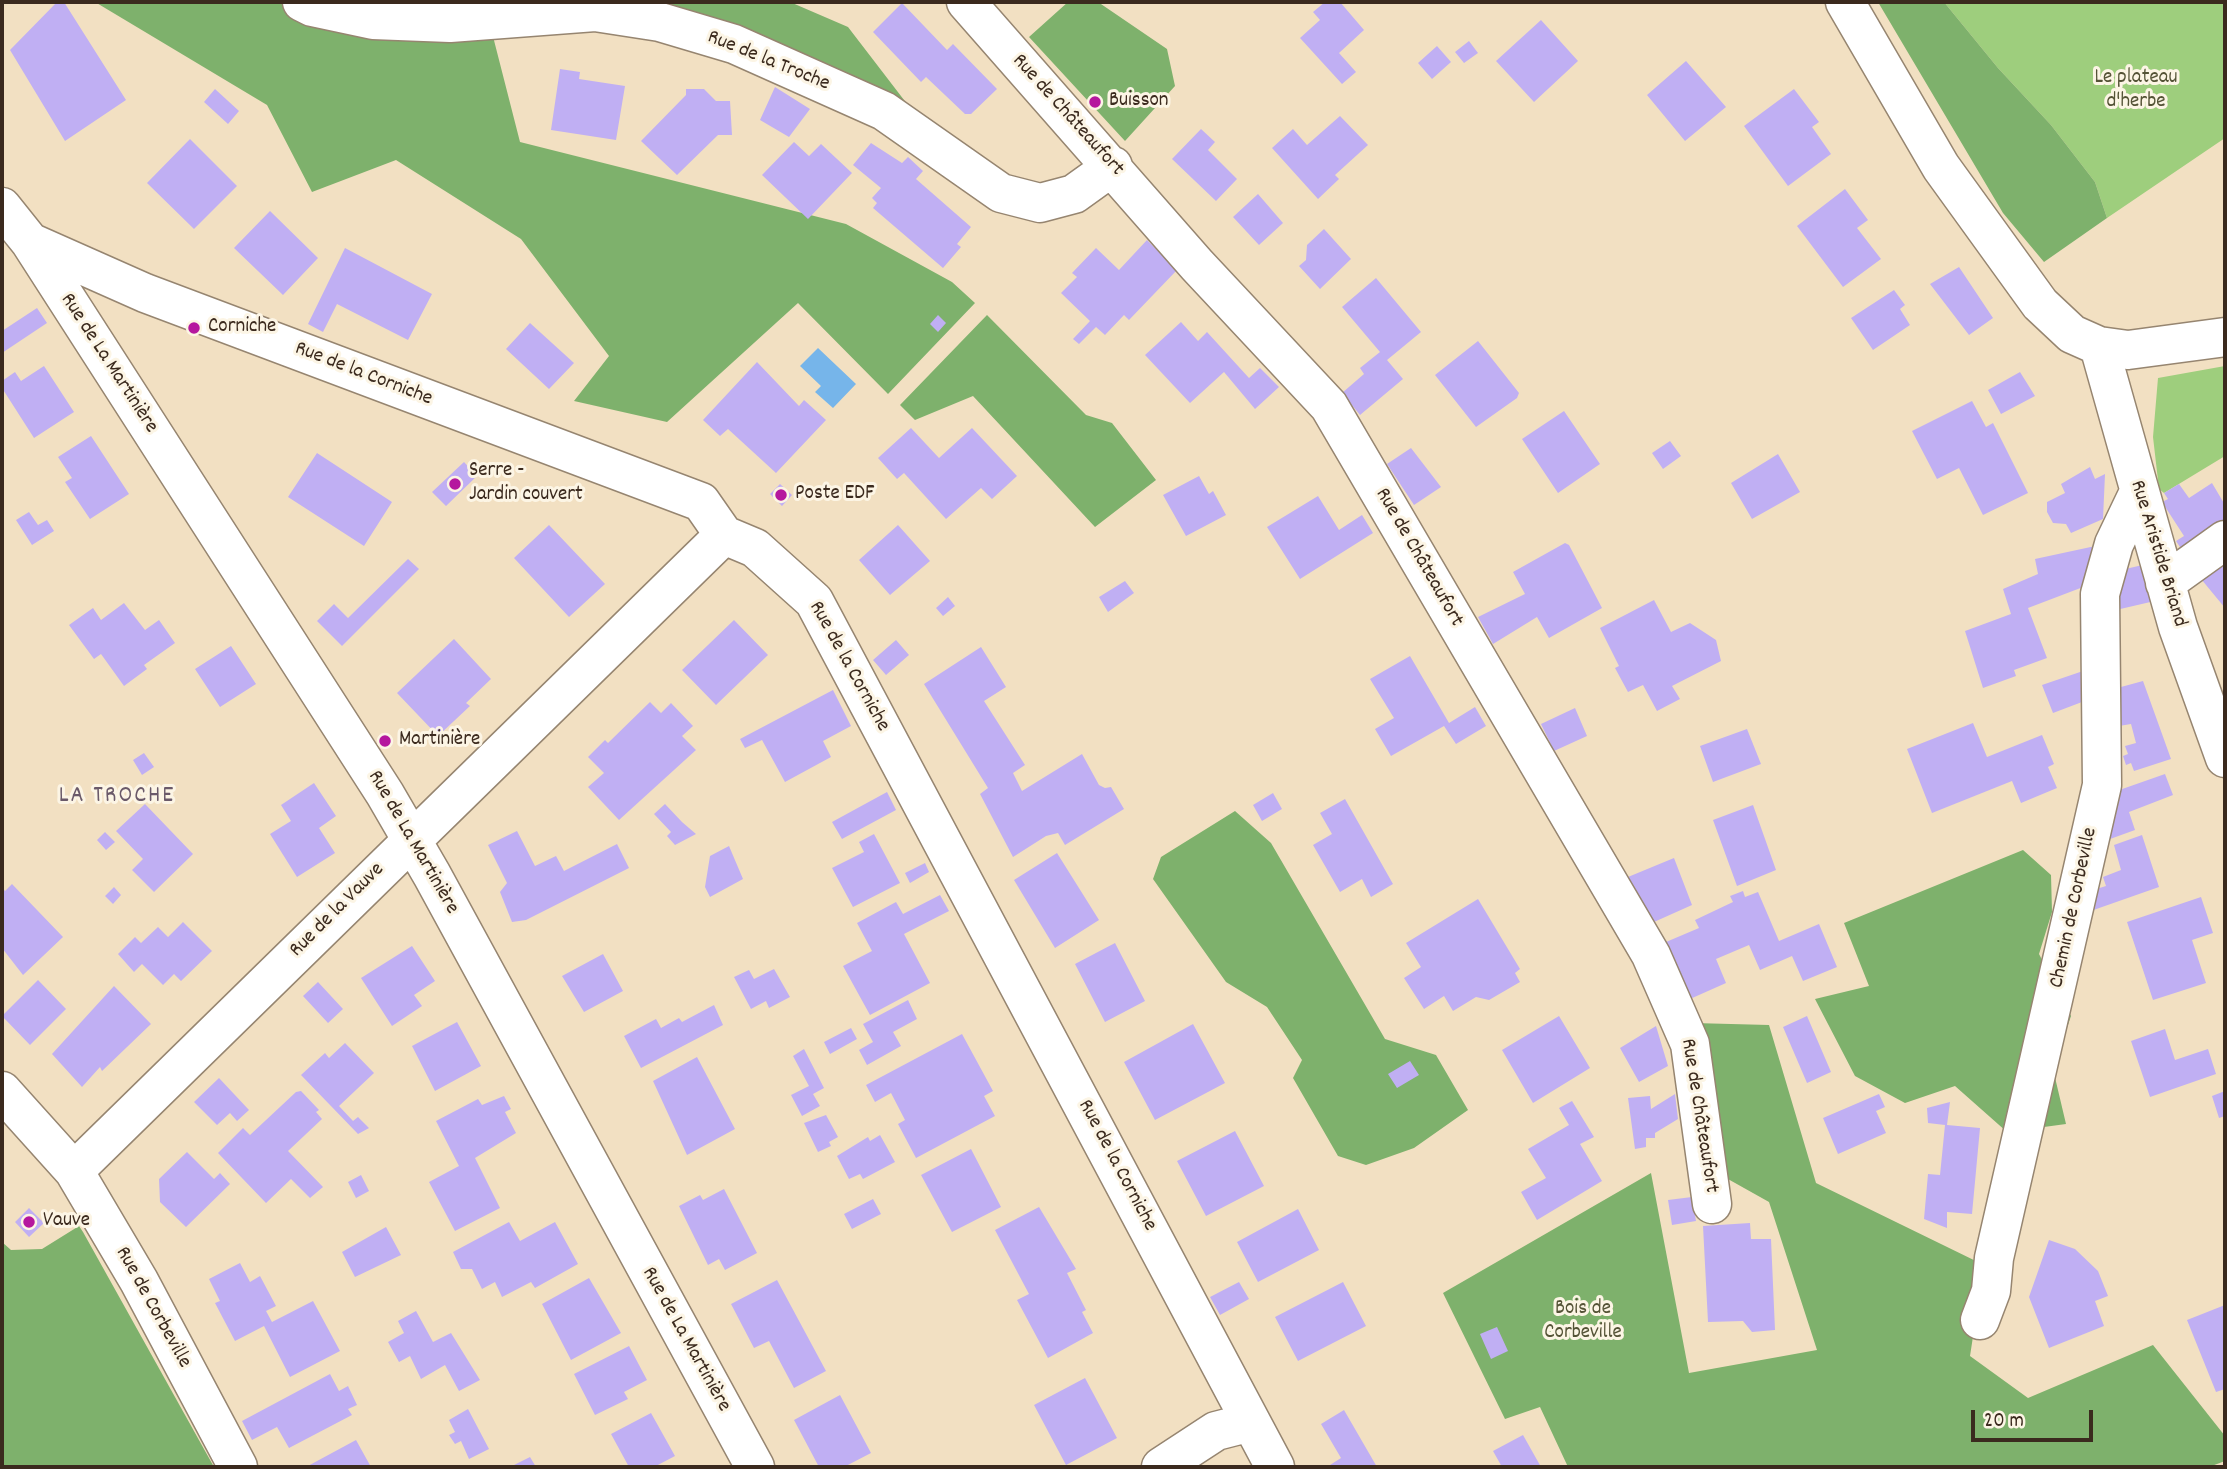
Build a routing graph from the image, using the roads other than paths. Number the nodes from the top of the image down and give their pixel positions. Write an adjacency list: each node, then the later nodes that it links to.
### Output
1 (302, 2): 4 (street, Rue de la Troche)
2 (966, 2): 4 (street, Rue de Châteaufort)
3 (1844, 2): 8 (street)
4 (1113, 166): 17 (street, Rue de Châteaufort)
5 (2, 207): 6 (street, Rue de la Corniche)
6 (30, 242): 10 (street, Rue de la Corniche); 14 (street, Rue de La Martinière)
7 (2225, 337): 8 (street)
8 (2099, 346): 9 (street, Rue Aristide Briand)
9 (2138, 495): 12 (street, Rue Aristide Briand); 18 (street, Chemin de Corbeville)
10 (724, 535): 14 (street, Rue de la Vauve); 19 (street, Rue de la Corniche)
11 (2225, 540): 12 (street)
12 (2165, 583): 13 (street, Rue Aristide Briand)
13 (2225, 758)
14 (411, 841): 16 (street, Rue de la Vauve); 21 (street, Rue de La Martinière)
15 (2, 1091): 16 (street, Rue de Corbeville)
16 (75, 1171): 20 (street, Rue de Corbeville)
17 (1712, 1204)
18 (1980, 1320)
19 (1251, 1422): 22 (street); 23 (street, Rue de la Corniche)
20 (238, 1467)
21 (755, 1467)
22 (1161, 1467)
23 (1275, 1467)

